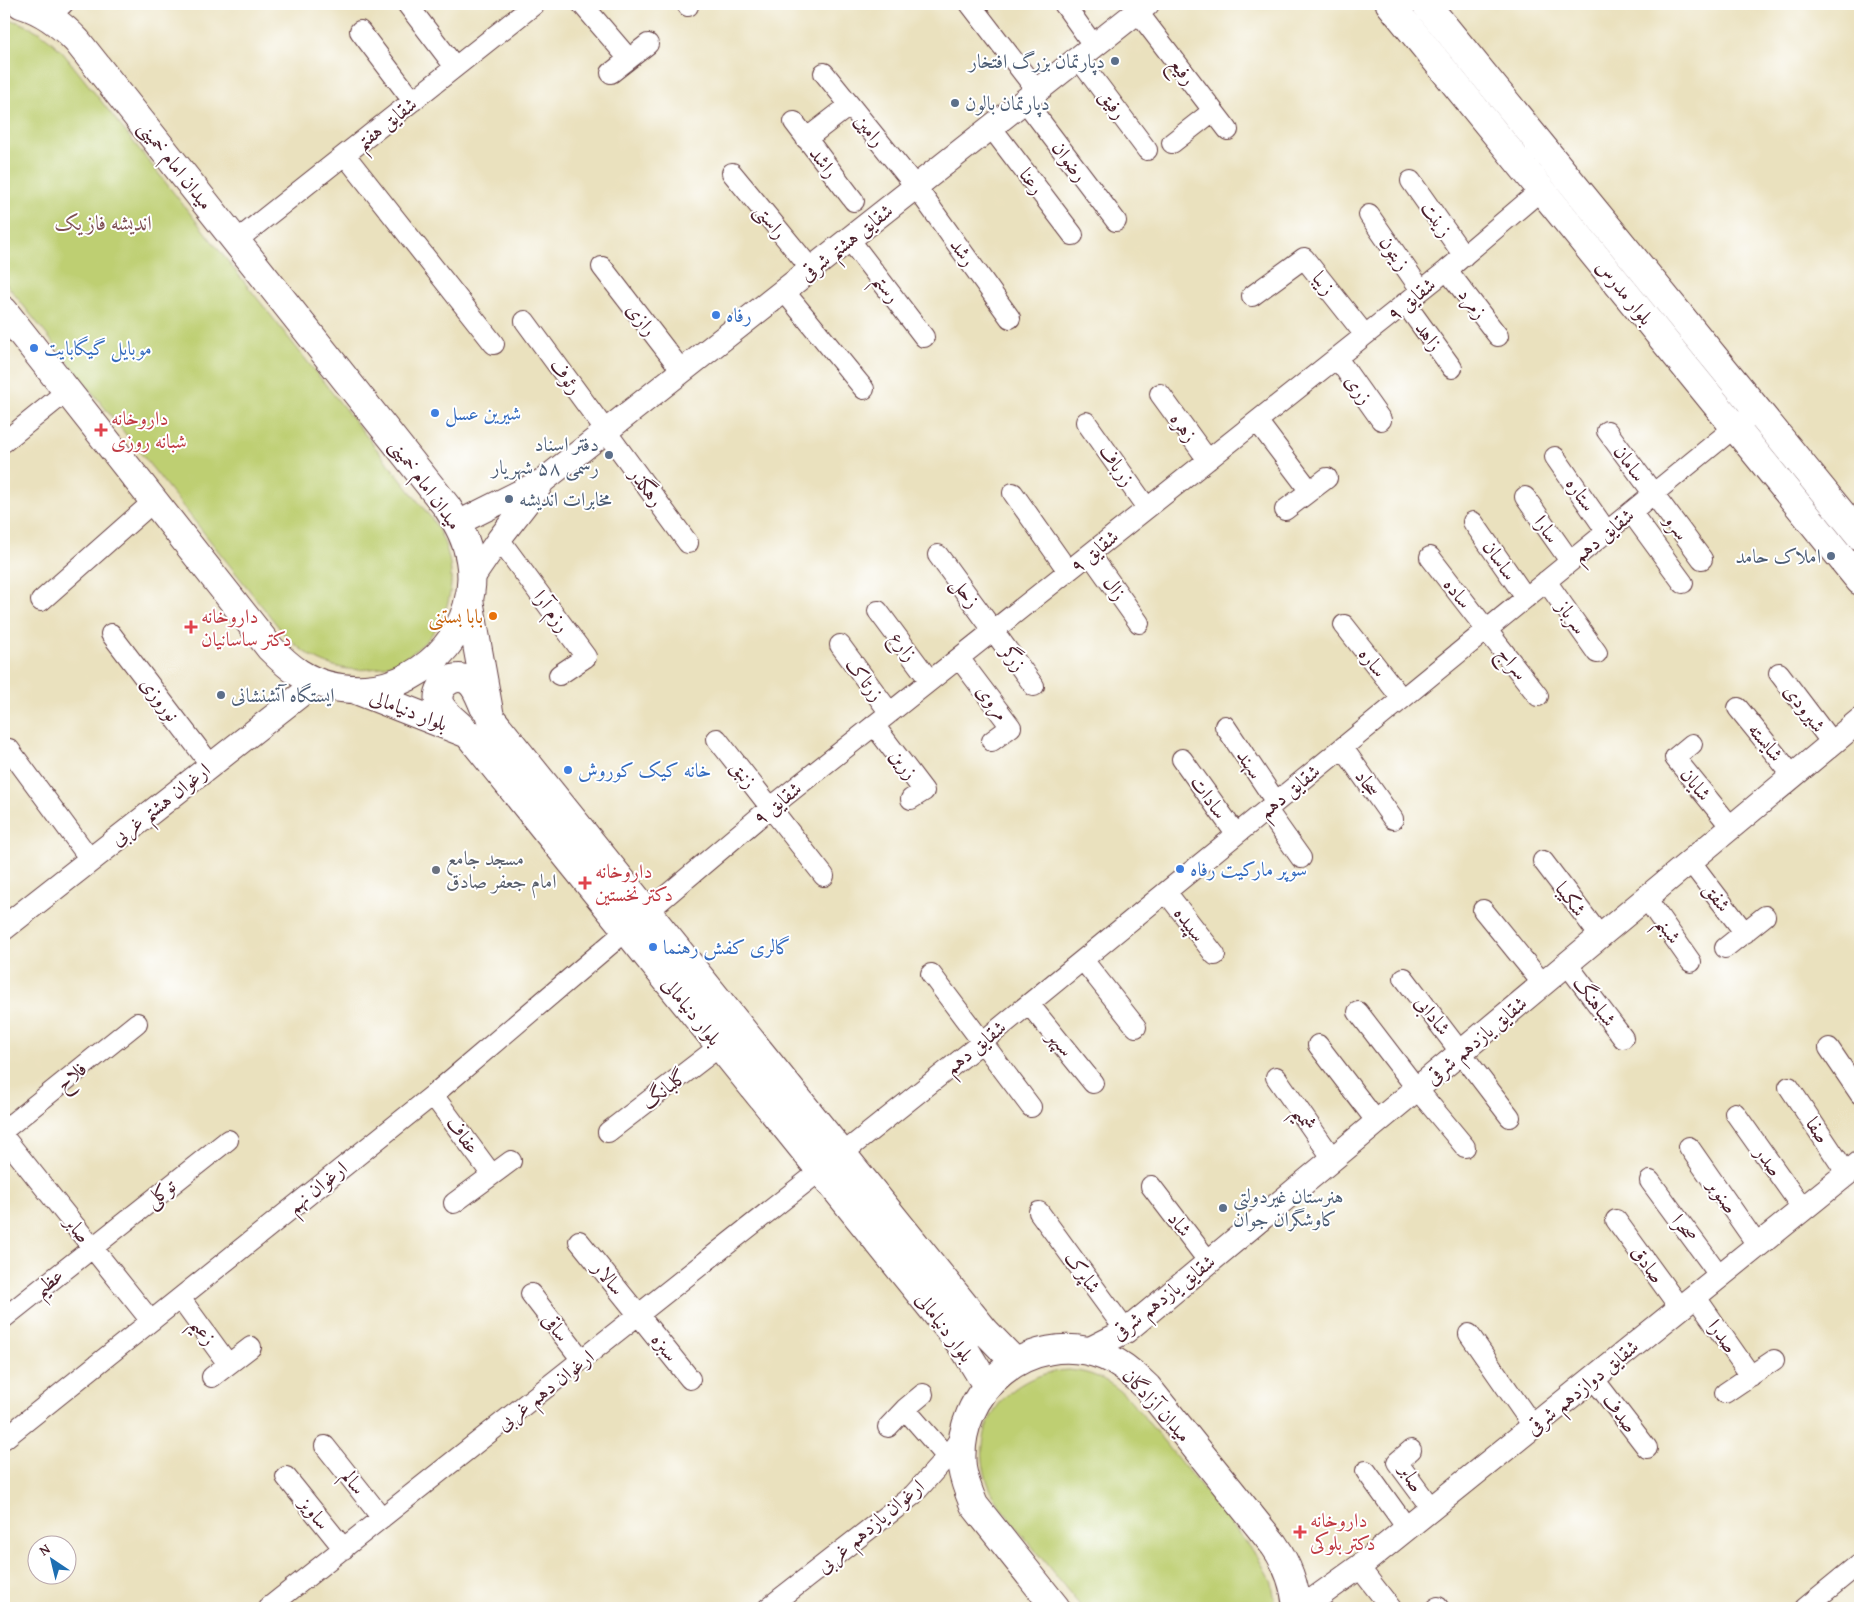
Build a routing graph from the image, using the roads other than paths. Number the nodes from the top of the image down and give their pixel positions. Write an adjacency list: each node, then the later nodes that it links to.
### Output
1 (21, 4): 10 (main road, میدان امام خمینی)
2 (407, 4): 15 (street)
3 (535, 4): 15 (street, شقایق هفتم)
4 (582, 4): 14 (street)
5 (970, 4): 18 (street, رضوان)
6 (1064, 4): 13 (street, رفیق)
7 (1390, 4): 32 (main road, بلوار مدرس)
8 (1426, 4): 60 (main road, بلوار مدرس)
9 (1142, 8): 13 (street, شقایق هشتم شرقی); 21 (street, رفیع)
10 (56, 10): 38 (main road, میدان امام خمینی)
11 (360, 30): 19 (street)
12 (648, 44): 14 (street)
13 (1086, 52): 18 (street, شقایق هشتم شرقی); 27 (street, رفیق)
14 (629, 59): 16 (street)
15 (455, 68): 19 (street, شقایق هفتم)
16 (611, 73)
17 (824, 73): 20 (street, رامین)
18 (1031, 96): 23 (street, شقایق هشتم شرقی); 35 (street, رضوان)
19 (412, 101): 28 (street, شقایق هفتم)
20 (850, 105): 25 (street); 31 (street, رامین)
21 (1213, 111): 24 (street, رفیع); 26 (street)
22 (794, 122): 25 (street, راشد)
23 (992, 127): 31 (street, شقایق هشتم شرقی); 36 (street, رعنا)
24 (1228, 130)
25 (806, 139): 33 (street, راشد)
26 (1172, 143)
27 (1148, 150)
28 (345, 155): 38 (street, شقایق هفتم); 53 (street)
29 (732, 173): 41 (street, راستی)
30 (1411, 181): 39 (street, زینت)
31 (916, 187): 37 (street, شقایق هشتم شرقی); 48 (street, رشد)
32 (1541, 190): 39 (street, شقایق ۹); 64 (main road, بلوار مدرس)
33 (854, 201)
34 (1369, 215): 43 (street, زیتون)
35 (1116, 221)
36 (1073, 235)
37 (849, 239): 41 (street, شقایق هشتم شرقی); 52 (street, رستم)
38 (236, 241): 81 (main road, میدان امام خمینی)
39 (1464, 256): 42 (street, شقایق ۹)
40 (602, 267): 56 (street, رازی)
41 (811, 269): 44 (street, شقایق هشتم شرقی)
42 (1447, 270): 43 (street, شقایق ۹); 51 (street, زمرد)
43 (1421, 290): 46 (street, شقایق ۹)
44 (784, 291): 56 (street, شقایق هشتم شرقی); 57 (street)
45 (1252, 296): 50 (street, زیبا)
46 (1405, 303): 50 (street, شقایق ۹); 55 (street, زاهد)
47 (4, 311): 58 (main road, میدان امام خمینی)
48 (1010, 318)
49 (525, 321): 65 (street, رئوف)
50 (1365, 336): 54 (street, شقایق ۹)
51 (1498, 336)
52 (924, 337)
53 (494, 344)
54 (1337, 358): 61 (street, زری); 62 (street, شقایق ۹)
55 (1452, 368)
56 (682, 371): 65 (street, شقایق هشتم شرقی)
57 (864, 389)
58 (67, 391): 67 (street); 76 (main road, میدان امام خمینی)
59 (1160, 394): 69 (street, زهره)
60 (1757, 409): 64 (street, شقایق دهم); 83 (main road, بلوار مدرس)
61 (1381, 420)
62 (1257, 421): 69 (street, شقایق ۹); 72 (street)
63 (1086, 422): 77 (street, زرباف)
64 (1735, 427): 74 (street, شقایق دهم); 93 (main road, بلوار مدرس)
65 (606, 431): 71 (street, شقایق هشتم شرقی); 85 (street, رهگذر)
66 (1607, 431): 74 (street, سامان)
67 (4, 442)
68 (1555, 457): 82 (street, ستاره)
69 (1208, 460): 77 (street, شقایق ۹)
70 (1327, 478): 72 (street)
71 (544, 480): 81 (street, شقایق هشتم شرقی); 84 (street, شقایق هشتم شرقی)
72 (1310, 491): 78 (street)
73 (1013, 493): 91 (street)
74 (1653, 494): 79 (street, شقایق دهم); 89 (street, سرو)
75 (1525, 497): 90 (street, سارا)
76 (154, 501): 97 (street); 110 (main road, میدان امام خمینی)
77 (1148, 508): 86 (street, شقایق ۹)
78 (1285, 510)
79 (1632, 512): 82 (street, شقایق دهم); 94 (street)
80 (1473, 522): 96 (street, ساسان)
81 (458, 523): 95 (main road, میدان امام خمینی)
82 (1607, 532): 90 (street, شقایق دهم)
83 (1860, 536)
84 (499, 539): 95 (street, شقایق هشتم شرقی); 108 (street, رزم آرا)
85 (688, 543)
86 (1090, 554): 91 (street, شقایق ۹); 99 (street, زال)
87 (938, 555): 101 (street, زحل)
88 (1430, 557): 102 (street, ساده)
89 (1702, 560)
90 (1570, 562): 92 (street, شقایق دهم)
91 (1068, 571): 101 (street, شقایق ۹)
92 (1546, 581): 96 (street, شقایق دهم); 105 (street, سرباز)
93 (1860, 581)
94 (1683, 583)
95 (470, 590): 112 (main road, میدان امام خمینی); 117 (main road, بلوار دنیامالی)
96 (1526, 598): 102 (street, شقایق دهم)
97 (41, 601)
98 (878, 611): 109 (street, زارع)
99 (1139, 622)
100 (1344, 625): 114 (street, ساره)
101 (994, 630): 106 (street, شقایق ۹); 111 (street, زرگر)
102 (1487, 630): 113 (street, سراج); 114 (street, شقایق دهم)
103 (111, 634): 129 (street, نوروزی)
104 (840, 645): 116 (street, زرتاک)
105 (1597, 653)
106 (959, 658): 109 (street, شقایق ۹); 123 (street, مروی)
107 (1779, 673): 124 (street, شیرودی)
108 (559, 675)
109 (930, 681): 116 (street, شقایق ۹)
110 (317, 682): 112 (main road, میدان امام خمینی); 129 (street, ارغوان هشتم غربی)
111 (1034, 686)
112 (355, 689): 121 (main road, بلوار دنیامالی)
113 (1538, 696)
114 (1402, 699): 126 (street, شقایق دهم)
115 (1738, 708): 130 (street, شایسته)
116 (890, 712): 119 (street, شقایق ۹)
117 (490, 717): 121 (main road); 145 (main road, بلوار دنیامالی)
118 (1860, 720): 124 (street, شقایق یازدهم شرقی)
119 (874, 725): 131 (street, زرین); 133 (street, شقایق ۹)
120 (1225, 726): 132 (street, سهند)
121 (468, 734): 148 (main road, بلوار دنیامالی)
122 (717, 739): 133 (street, زنبق)
123 (992, 741)
124 (1832, 743): 130 (street, شقایق یازدهم شرقی)
125 (1692, 744): 135 (street, شایان)
126 (1342, 748): 132 (street, شقایق دهم); 134 (street, سجاد)
127 (4, 752): 138 (street)
128 (1182, 759): 136 (street, سادات)
129 (210, 764): 138 (street, ارغوان هشتم غربی)
130 (1793, 776): 135 (street, شقایق یازدهم شرقی)
131 (911, 799)
132 (1272, 806): 136 (street, شقایق دهم); 137 (street, سهند)
133 (770, 808): 141 (street, زنبق); 145 (street, شقایق ۹)
134 (1393, 819)
135 (1731, 827): 140 (street, شقایق یازدهم شرقی)
136 (1236, 834): 142 (street, شقایق دهم)
137 (1301, 858)
138 (90, 859): 147 (street, ارغوان هشتم غربی)
139 (1542, 861): 150 (street, شکیبا)
140 (1690, 861): 143 (street, شقایق یازدهم شرقی); 149 (street, شفق)
141 (824, 876)
142 (1166, 892): 152 (street, سپیده); 153 (street, شقایق دهم)
143 (1646, 898): 150 (street, شقایق یازدهم شرقی); 154 (street, شبنم)
144 (1483, 910): 158 (street)
145 (647, 912): 185 (main road, بلوار دنیامالی)
146 (1765, 916): 149 (street)
147 (4, 928)
148 (627, 930): 165 (main road, بلوار دنیامالی); 174 (street, ارغوان نهم)
149 (1745, 933): 151 (street)
150 (1600, 936): 155 (street, شقایق یازدهم شرقی)
151 (1725, 948)
152 (1215, 955)
153 (1083, 960): 159 (street, شقایق دهم); 162 (street)
154 (1691, 962)
155 (1567, 964): 158 (street, شقایق یازدهم شرقی); 163 (street, شباهنگ)
156 (931, 974): 164 (street)
157 (1404, 978): 168 (street, شادابی)
158 (1543, 984): 168 (street, شقایق یازدهم شرقی)
159 (1029, 1004): 164 (street, شقایق دهم); 170 (street, سپهر)
160 (1358, 1012): 172 (street)
161 (138, 1023): 179 (street, فلاح)
162 (1136, 1027)
163 (1623, 1038)
164 (982, 1043): 175 (street); 185 (street, شقایق دهم)
165 (720, 1046): 180 (street, گلبانگ); 189 (main road, بلوار دنیامالی)
166 (1318, 1046): 178 (street)
167 (1829, 1048): 173 (street)
168 (1461, 1052): 172 (street, شقایق یازدهم شرقی); 177 (street, شادابی)
169 (1276, 1078): 186 (street, شمیم)
170 (1092, 1083)
171 (1789, 1087): 188 (street, صفا)
172 (1417, 1089): 178 (street, شقایق یازدهم شرقی); 183 (street)
173 (1860, 1094)
174 (433, 1095): 190 (street, عفاف); 203 (street, ارغوان نهم)
175 (1031, 1107)
176 (1735, 1113): 194 (street, صدر)
177 (1510, 1117)
178 (1377, 1122): 186 (street, شقایق یازدهم شرقی)
179 (4, 1130)
180 (608, 1132)
181 (4, 1137): 199 (street, صابر)
182 (228, 1140): 199 (street, توکلی)
183 (1465, 1147)
184 (1688, 1147): 198 (street, صنوبر)
185 (842, 1154): 214 (main road, بلوار دنیامالی)
186 (1334, 1158): 200 (street, شقایق یازدهم شرقی)
187 (511, 1161): 190 (street)
188 (1854, 1168): 194 (street, شقایق دوازدهم شرقی)
189 (821, 1170): 205 (street, ارغوان دهم غربی); 220 (main road, بلوار دنیامالی)
190 (492, 1175): 193 (street)
191 (1650, 1181): 201 (street, صحرا)
192 (1151, 1186): 200 (street, شاد)
193 (454, 1203)
194 (1803, 1209): 198 (street, شقایق دوازدهم شرقی)
195 (1039, 1212): 208 (street, شاپرک)
196 (1616, 1220): 204 (street, صادق)
197 (579, 1241): 205 (street, سالار)
198 (1758, 1246): 201 (street, شقایق دوازدهم شرقی)
199 (92, 1247): 206 (street, عظیم); 207 (street, صابر)
200 (1209, 1262): 208 (street, شقایق یازدهم شرقی)
201 (1720, 1276): 204 (street, شقایق دوازدهم شرقی)
202 (531, 1294): 212 (street, ساقی)
203 (180, 1298): 207 (street, ارغوان نهم); 215 (street, زعیم)
204 (1688, 1302): 216 (street, صدرا); 218 (street, شقایق دوازدهم شرقی)
205 (639, 1315): 212 (street, ارغوان دهم غربی); 219 (street, سبزه)
206 (4, 1318)
207 (151, 1321): 227 (street, ارغوان نهم)
208 (1126, 1331): 211 (street, شقایق یازدهم شرقی)
209 (1469, 1334): 224 (street)
210 (250, 1347): 215 (street)
211 (1086, 1351): 214 (main road, میدان آزادگان); 243 (main road, میدان آزادگان)
212 (582, 1360): 235 (street, ارغوان دهم غربی)
213 (1774, 1360): 216 (street)
214 (1015, 1362): 220 (main road, میدان آزادگان)
215 (228, 1364): 217 (street)
216 (1751, 1376): 221 (street)
217 (212, 1377)
218 (1593, 1378): 224 (street, شقایق دوازدهم شرقی); 229 (street, صدف)
219 (690, 1379)
220 (987, 1386): 226 (main road, میدان آزادگان)
221 (1725, 1393)
222 (923, 1394): 223 (street)
223 (905, 1409): 225 (street); 231 (street)
224 (1533, 1426): 234 (street, شقایق دوازدهم شرقی)
225 (888, 1427)
226 (963, 1434): 231 (street, ارغوان یازدهم غربی); 242 (main road, میدان آزادگان)
227 (4, 1439)
228 (326, 1446): 235 (street, سالم)
229 (1647, 1448)
230 (1411, 1450): 234 (street, صابر)
231 (947, 1457): 241 (street, ارغوان یازدهم غربی)
232 (1366, 1471): 236 (street)
233 (286, 1477): 237 (street, ساویز)
234 (1431, 1508): 236 (street, شقایق دوازدهم شرقی)
235 (382, 1518): 237 (street, ارغوان دهم غربی)
236 (1407, 1528): 239 (street, شقایق دوازدهم شرقی)
237 (344, 1548): 240 (street, ارغوان دهم غربی)
238 (1860, 1564): 246 (street)
239 (1359, 1567): 244 (street, شقایق دوازدهم شرقی); 245 (street)
240 (268, 1608)
241 (768, 1608)
242 (1056, 1608)
243 (1297, 1608)
244 (1302, 1608)
245 (1391, 1608)
246 (1805, 1608)

